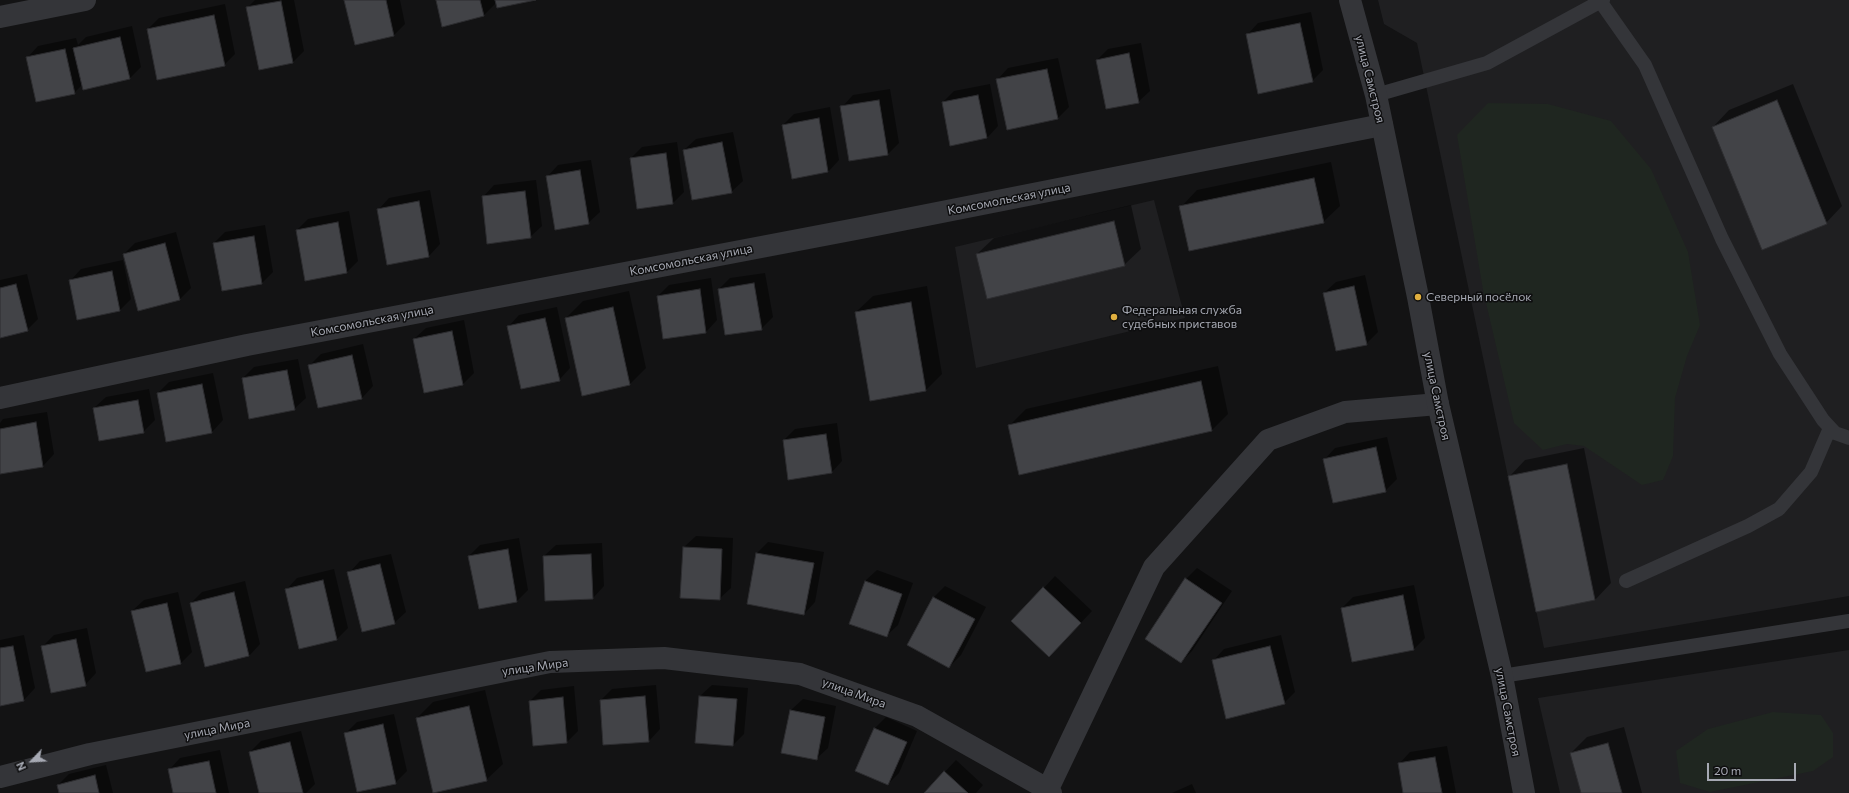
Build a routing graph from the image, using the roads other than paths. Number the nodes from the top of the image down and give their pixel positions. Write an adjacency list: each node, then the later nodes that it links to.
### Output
1 (85, 0): 4 (street)
2 (1350, 0): 5 (street, улица Самстроя)
3 (1602, 1): 5 (lane); 9 (lane)
4 (0, 17)
5 (1376, 95): 6 (street, улица Самстроя)
6 (1382, 125): 7 (street, Комсомольская улица); 8 (street, улица Самстроя)
7 (0, 398)
8 (1438, 404): 13 (street, улица Самстроя); 15 (street)
9 (1830, 428): 10 (lane); 11 (lane)
10 (1849, 438)
11 (1626, 581)
12 (1849, 621): 13 (lane)
13 (1502, 676): 16 (street, улица Самстроя)
14 (0, 777): 15 (street, улица Мира)
15 (1049, 792)
16 (1524, 793)

